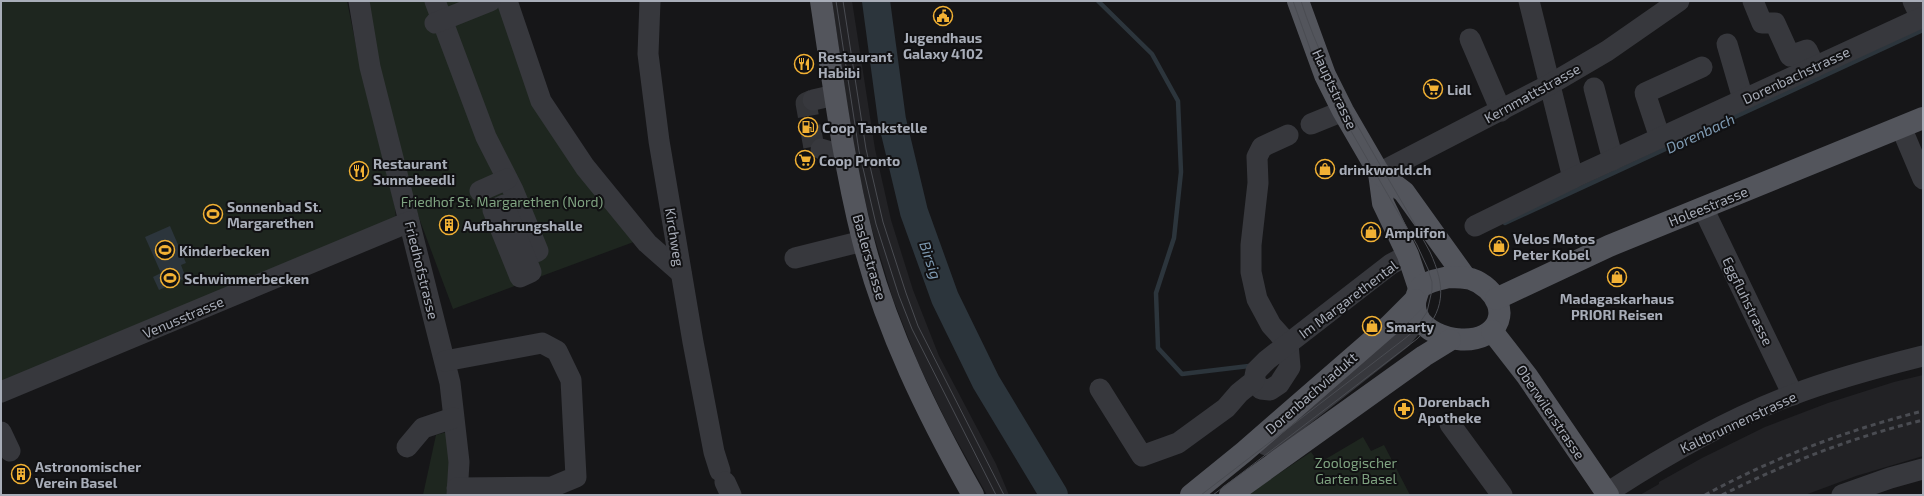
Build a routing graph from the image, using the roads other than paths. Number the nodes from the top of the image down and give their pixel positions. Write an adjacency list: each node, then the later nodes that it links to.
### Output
1 (358, 1): 38 (street, Friedhofstrasse)
2 (435, 1): 13 (street)
3 (490, 1): 13 (street)
4 (507, 1): 43 (street)
5 (650, 1): 43 (street, Kirchweg)
6 (821, 1): 20 (main road, Baslerstrasse)
7 (1298, 1): 23 (main road, Hauptstrasse)
8 (1529, 1): 18 (street)
9 (1678, 1): 11 (street, Kernmattstrasse)
10 (1753, 1): 16 (street)
11 (1654, 8): 18 (street, Kernmattstrasse)
12 (1919, 12): 16 (street, Dorenbachstrasse)
13 (439, 22): 36 (street)
14 (1470, 39): 24 (street)
15 (1727, 44): 21 (street)
16 (1815, 66): 21 (street, Dorenbachstrasse)
17 (1702, 67): 29 (street)
18 (1549, 85): 24 (street, Kernmattstrasse); 34 (street)
19 (1594, 88): 32 (street)
20 (835, 95): 22 (street); 31 (main road, Baslerstrasse)
21 (1743, 99): 29 (street, Dorenbachstrasse)
22 (813, 100)
23 (1343, 111): 26 (street); 33 (main road, Hauptstrasse)
24 (1501, 111): 33 (street, Kernmattstrasse)
25 (1923, 118): 27 (main road, Holeestrasse)
26 (1311, 124)
27 (1901, 127): 35 (street); 37 (main road, Holeestrasse)
28 (1288, 135): 48 (street)
29 (1660, 138): 32 (street, Dorenbachstrasse)
30 (821, 149): 31 (street)
31 (844, 156): 40 (main road, Baslerstrasse)
32 (1613, 160): 34 (street, Dorenbachstrasse)
33 (1379, 173): 41 (main road, Hauptstrasse); 44 (main road, Hauptstrasse)
34 (1573, 178): 39 (street, Dorenbachstrasse)
35 (1923, 179)
36 (494, 185): 36 (street)
37 (1703, 208): 45 (main road, Holeestrasse); 53 (street, Eggfluhstrasse)
38 (409, 222): 50 (street, Friedhofstrasse); 52 (street, Venusstrasse)
39 (1475, 226)
40 (863, 241): 42 (street); 62 (main road, Baslerstrasse)
41 (1408, 255): 46 (main road, Hauptstrasse); 48 (street, Im Margarethental)
42 (795, 258)
43 (681, 273): 58 (street, Kirchweg)
44 (1464, 277): 45 (main road); 46 (main road)
45 (1496, 299): 47 (main road)
46 (1427, 315): 47 (main road); 59 (main road, Dorenbachviadukt); 63 (street); 64 (main road)
47 (1492, 331): 61 (main road, Oberwilerstrasse)
48 (1288, 344): 51 (street, Im Margarethental)
49 (1923, 356): 53 (street, Kaltbrunnenstrasse)
50 (445, 361): 54 (street, Friedhofstrasse); 60 (street)
51 (1100, 389)
52 (1, 392)
53 (1793, 395): 61 (street, Kaltbrunnenstrasse)
54 (454, 418): 56 (street); 60 (street, Friedhofstrasse)
55 (1450, 424): 65 (street)
56 (407, 446)
57 (1923, 469): 66 (street)
58 (725, 483)
59 (1198, 490)
60 (457, 491)
61 (1607, 494)
62 (973, 495)
63 (1225, 495)
64 (1230, 495)
65 (1502, 495)
66 (1842, 495)

